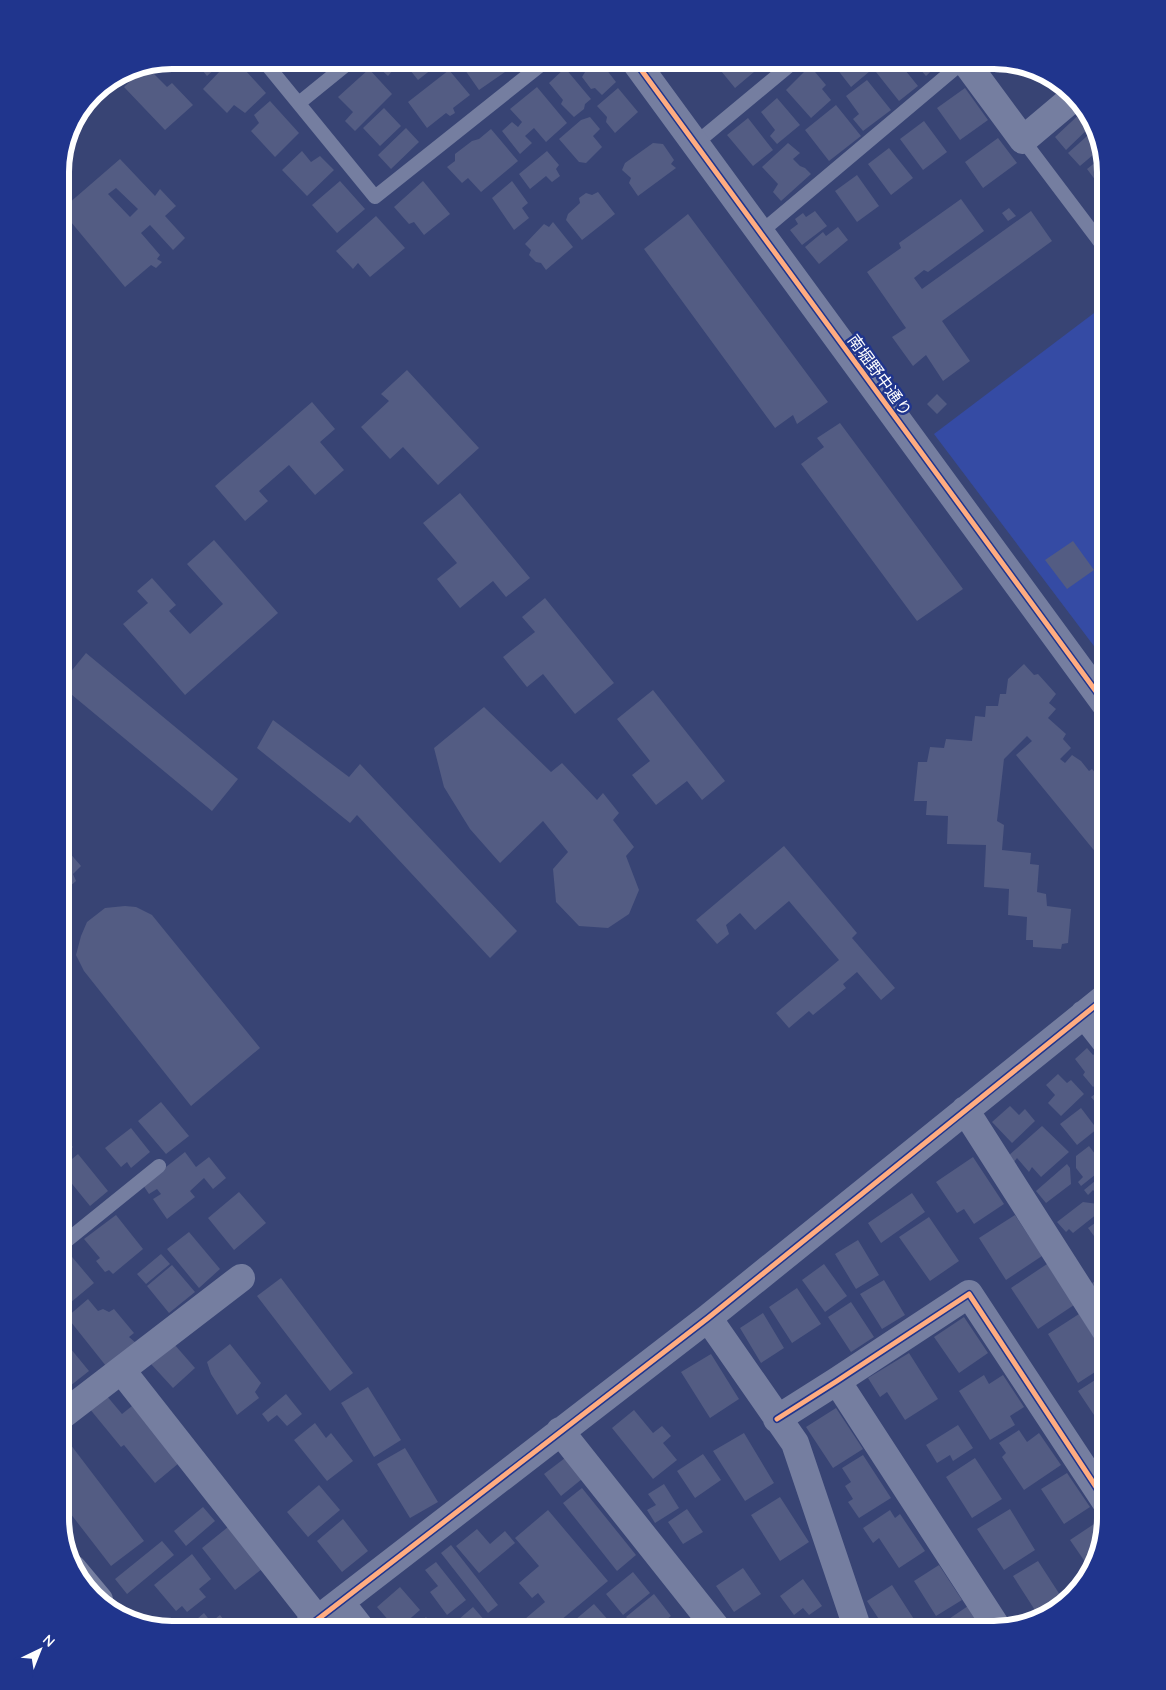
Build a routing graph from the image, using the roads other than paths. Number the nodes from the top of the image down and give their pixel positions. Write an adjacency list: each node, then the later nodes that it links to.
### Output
1 (271, 69): 9 (lane)
2 (341, 69): 9 (lane)
3 (536, 69): 9 (lane)
4 (641, 69): 11 (street, 南堀野中通り)
5 (785, 69): 11 (lane)
6 (954, 69): 12 (lane)
7 (970, 69): 10 (street)
8 (1069, 101): 10 (street)
9 (299, 103)
10 (1023, 140): 13 (lane)
11 (695, 144): 12 (street, 南堀野中通り)
12 (760, 232): 14 (street, 南堀野中通り)
13 (1097, 238)
14 (1097, 693)
15 (1097, 1004): 16 (street)
16 (1084, 1014): 17 (street); 18 (street)
17 (1097, 1031)
18 (965, 1110): 22 (street); 23 (street)
19 (159, 1166): 20 (lane)
20 (69, 1239)
21 (241, 1278): 24 (street)
22 (1097, 1316)
23 (708, 1318): 27 (street); 28 (street)
24 (122, 1371): 26 (street); 31 (street)
25 (837, 1381): 27 (street); 29 (street); 36 (street)
26 (69, 1410)
27 (777, 1419): 35 (street)
28 (560, 1431): 30 (street); 34 (street)
29 (1097, 1488)
30 (341, 1603): 32 (street); 33 (street)
31 (308, 1621)
32 (316, 1621)
33 (355, 1621)
34 (711, 1621)
35 (855, 1621)
36 (993, 1621)

